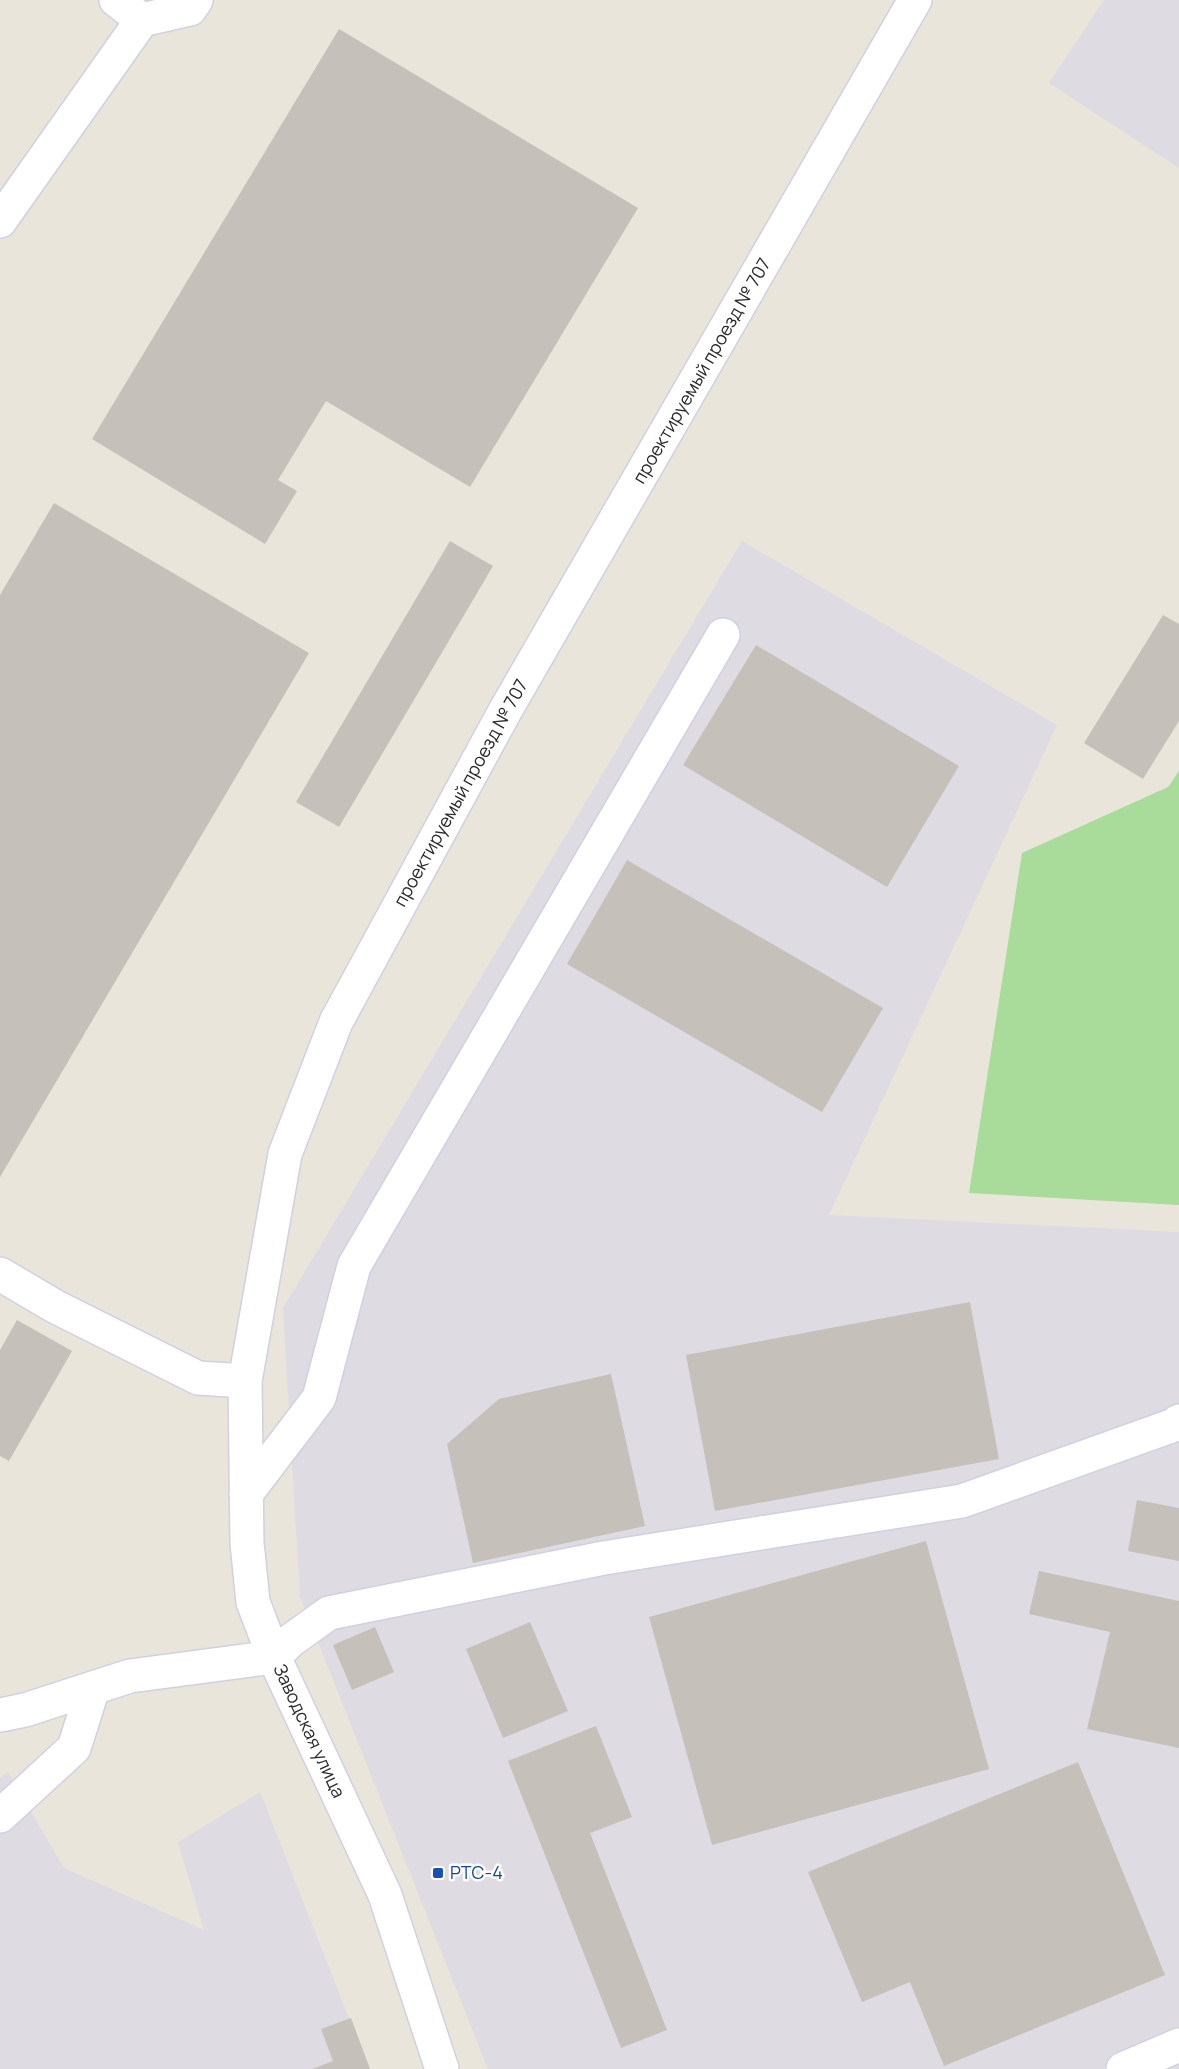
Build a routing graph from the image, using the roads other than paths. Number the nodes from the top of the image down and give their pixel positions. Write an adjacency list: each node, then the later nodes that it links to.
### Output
1 (116, 0): 4 (street)
2 (196, 0): 4 (street)
3 (915, 0): 8 (street, проектируемый проезд № 707)
4 (142, 20): 5 (street)
5 (0, 221)
6 (723, 635): 10 (street)
7 (0, 1274): 8 (street)
8 (245, 1381): 10 (street, проектируемый проезд № 707)
9 (1179, 1421): 11 (street)
10 (246, 1494): 11 (street, проектируемый проезд № 707)
11 (274, 1657): 12 (street, Заводская улица); 16 (street, Заводская улица)
12 (93, 1688): 13 (street, Заводская улица); 14 (street)
13 (0, 1715)
14 (0, 1816)
15 (1179, 2044): 17 (street)
16 (442, 2069)
17 (1123, 2069)

